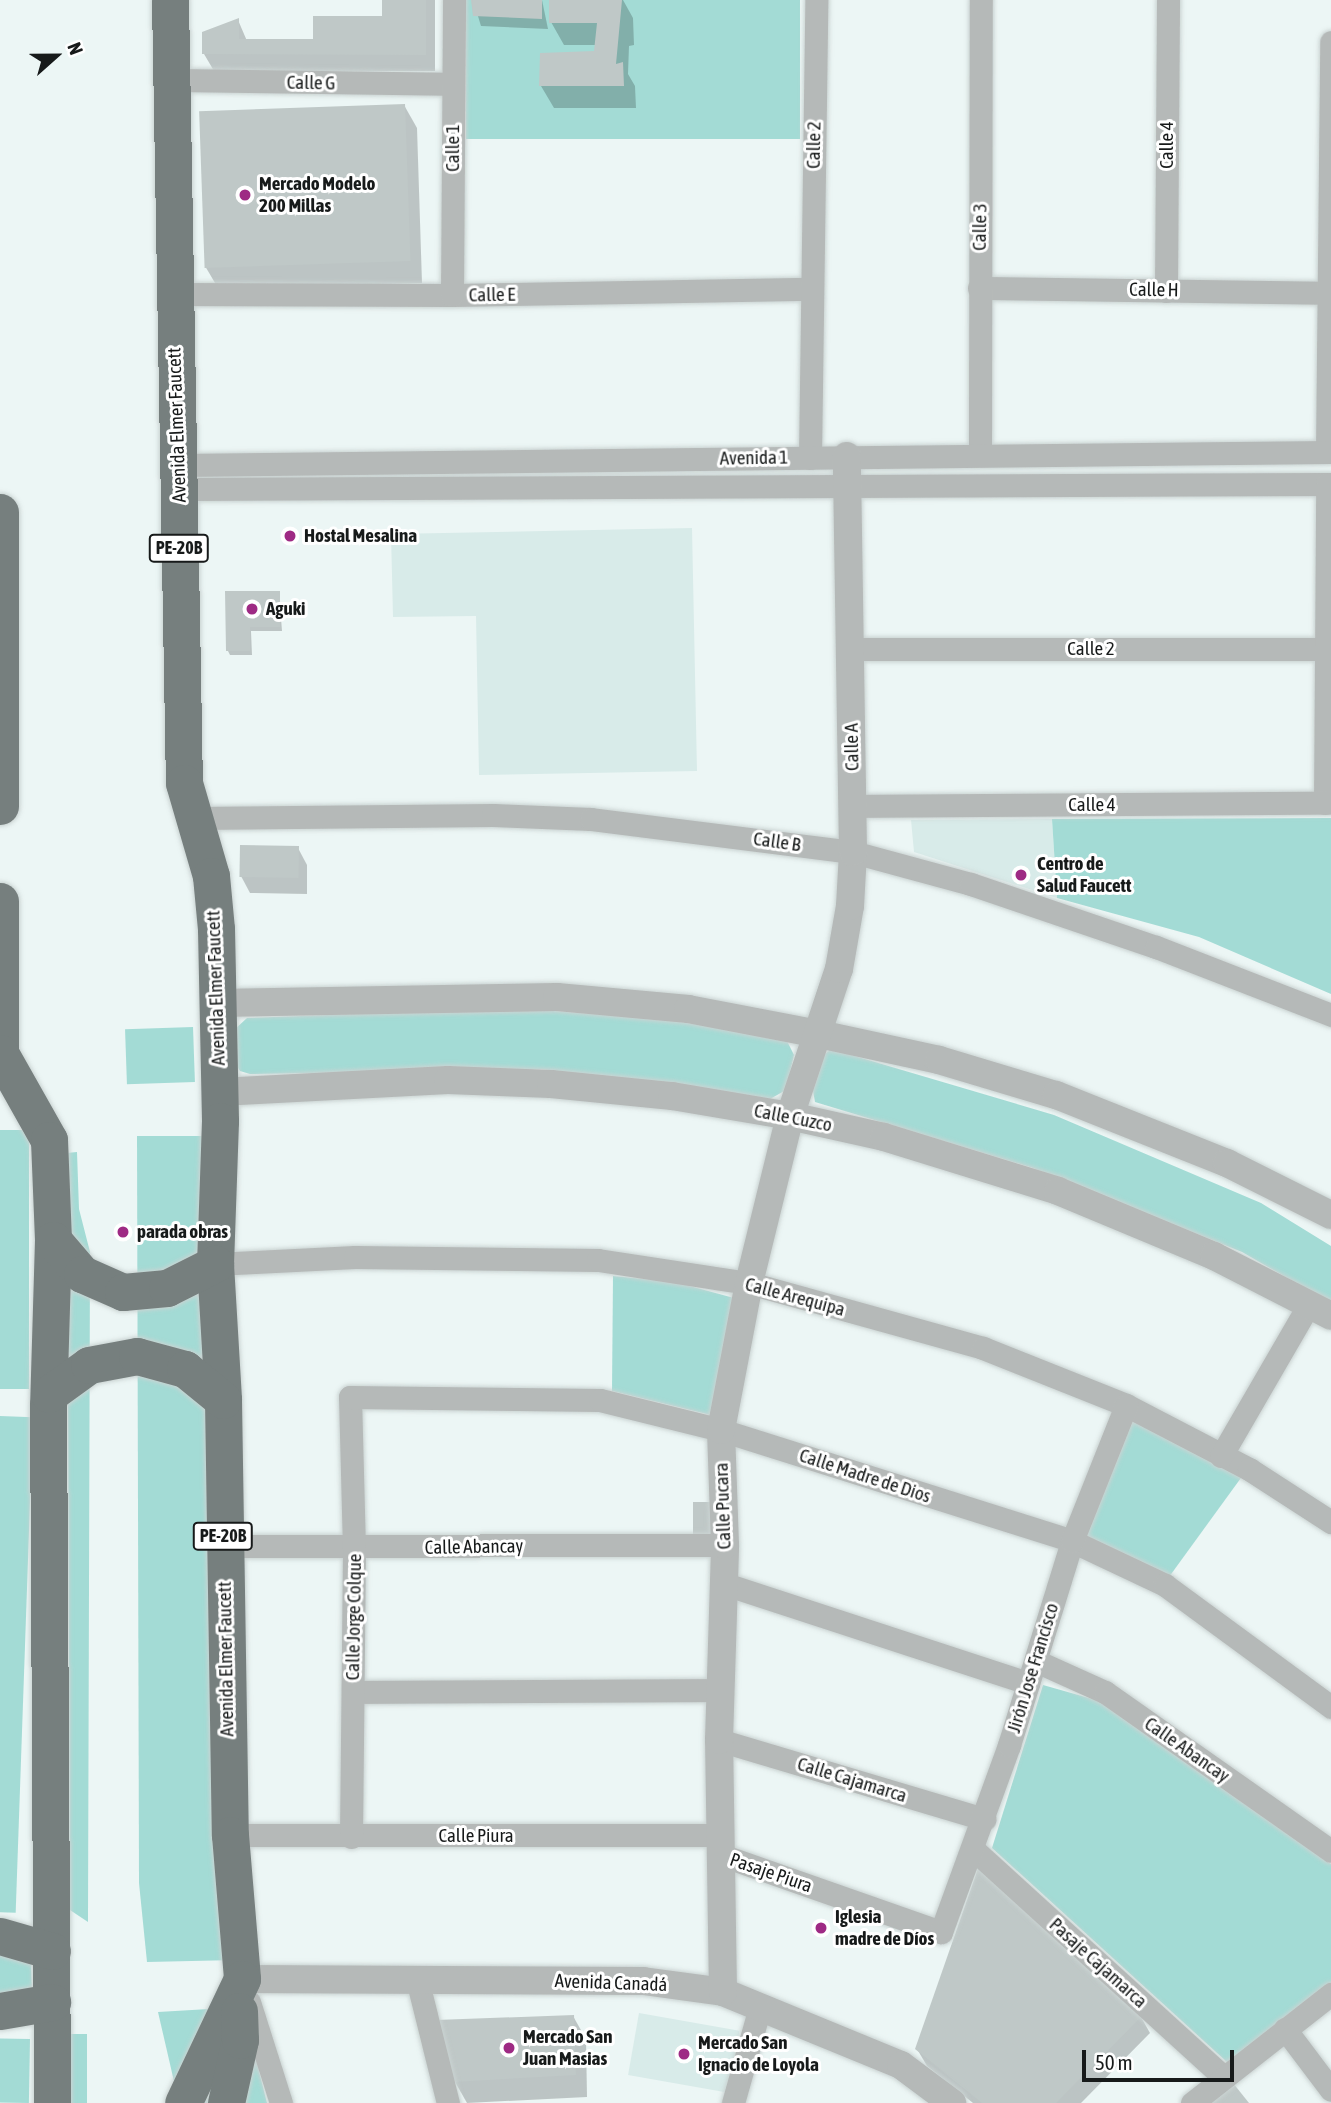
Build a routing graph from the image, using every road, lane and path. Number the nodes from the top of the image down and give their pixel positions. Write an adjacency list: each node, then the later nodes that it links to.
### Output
1 (170, 0): 7 (highway, Avenida Elmer Faucett / PE-20B)
2 (454, 0): 8 (street, Calle 1)
3 (816, 0): 10 (street, Calle 2)
4 (981, 0): 9 (street, Calle 3)
5 (1168, 0): 11 (street, Calle 4)
6 (1331, 42): 13 (street)
7 (170, 80): 8 (street, Calle G); 12 (highway, Avenida Elmer Faucett / PE-20B)
8 (453, 84): 14 (street, Calle 1)
9 (979, 288): 11 (street, Calle H); 16 (street, Calle 3)
10 (811, 289): 14 (street, Calle E); 18 (street, Calle 2)
11 (1166, 291): 13 (street, Calle H)
12 (173, 293): 14 (street, Calle E); 19 (highway, Avenida Elmer Faucett / PE-20B)
13 (1329, 293): 15 (street)
14 (452, 295)
15 (1329, 452): 16 (street, Avenida 1)
16 (980, 454): 17 (street, Avenida 1)
17 (847, 456): 18 (street, Avenida 1); 21 (street, Calle A)
18 (810, 457): 19 (street, Avenida 1)
19 (178, 477): 21 (street, Avenida 1); 28 (highway, Avenida Elmer Faucett / PE-20B)
20 (1329, 484): 21 (street, Avenida 1); 24 (street)
21 (848, 486): 23 (street, Calle A)
22 (0, 512): 26 (highway)
23 (850, 649): 24 (street, Calle 2); 27 (street, Calle A)
24 (1329, 649): 25 (street)
25 (1328, 803): 27 (street, Calle 4)
26 (0, 806)
27 (853, 806): 29 (street, Calle A)
28 (196, 818): 29 (street, Calle B); 31 (highway, Avenida Elmer Faucett / PE-20B)
29 (853, 852): 32 (street, Calle B); 33 (street, Calle A)
30 (0, 901): 37 (highway)
31 (217, 1003): 33 (street); 34 (highway, Avenida Elmer Faucett / PE-20B)
32 (1331, 1015)
33 (820, 1034): 35 (street, Calle Pucara); 36 (street)
34 (220, 1092): 35 (street, Calle Cuzco); 38 (highway, Avenida Elmer Faucett / PE-20B)
35 (790, 1116): 39 (street, Calle Pucara); 40 (street, Calle Cuzco)
36 (1331, 1215)
37 (53, 1240): 38 (highway); 41 (highway)
38 (215, 1264): 39 (street, Calle Arequipa); 43 (highway, Avenida Elmer Faucett / PE-20B)
39 (749, 1283): 44 (street, Calle Arequipa); 45 (street, Calle Pucara)
40 (1320, 1310): 46 (street)
41 (50, 1394): 43 (highway); 66 (highway)
42 (351, 1397): 45 (street, Calle Madre de Dios); 51 (street, Calle Jorge Colque)
43 (223, 1400): 50 (highway, Avenida Elmer Faucett / PE-20B)
44 (1126, 1405): 46 (street, Calle Arequipa); 48 (street, Jirón Jose Francisco)
45 (721, 1430): 48 (street, Calle Madre de Dios); 49 (street, Calle Pucara)
46 (1221, 1456): 47 (street, Calle Arequipa)
47 (1331, 1522)
48 (1072, 1541): 53 (street, Jirón Jose Francisco); 56 (street, Calle Madre de Dios)
49 (725, 1545): 51 (street, Calle Abancay); 52 (street, Calle Pucara)
50 (223, 1546): 51 (street, Calle Abancay); 59 (highway, Avenida Elmer Faucett / PE-20B)
51 (354, 1549): 55 (street, Calle Jorge Colque)
52 (725, 1584): 53 (street, Calle Abancay); 54 (street, Calle Pucara)
53 (1032, 1672): 58 (street, Jirón Jose Francisco); 63 (street, Calle Abancay)
54 (721, 1690): 55 (street); 57 (street, Calle Pucara)
55 (353, 1692): 60 (street, Calle Jorge Colque)
56 (1331, 1707)
57 (719, 1740): 58 (street, Calle Cajamarca); 61 (street, Calle Pucara)
58 (984, 1819): 62 (street, Jirón Jose Francisco)
59 (230, 1835): 60 (street, Calle Piura); 68 (highway, Avenida Elmer Faucett / PE-20B)
60 (351, 1837): 61 (street, Calle Piura)
61 (721, 1845): 64 (street, Pasaje Piura); 69 (street, Calle Pucara)
62 (973, 1849): 64 (street, Jirón Jose Francisco); 75 (street, Pasaje Cajamarca)
63 (1331, 1850)
64 (941, 1932)
65 (0, 1936): 66 (highway)
66 (52, 1951): 71 (highway)
67 (416, 1979): 68 (street, Avenida Canadá); 69 (street, Avenida Canadá); 81 (street)
68 (240, 1986): 78 (highway); 79 (highway); 80 (street, Avenida Elmer Faucett)
69 (723, 1992): 72 (street, Avenida Canadá)
70 (1331, 1994): 74 (street)
71 (52, 2002): 73 (highway); 77 (highway)
72 (761, 2007): 82 (street); 83 (street, Avenida Canadá)
73 (0, 2011)
74 (1285, 2029): 75 (street); 76 (street)
75 (1224, 2077): 84 (street)
76 (1331, 2090)
77 (52, 2103)
78 (183, 2103)
79 (226, 2103)
80 (281, 2103)
81 (448, 2103)
82 (733, 2103)
83 (952, 2103)
84 (1192, 2103)

